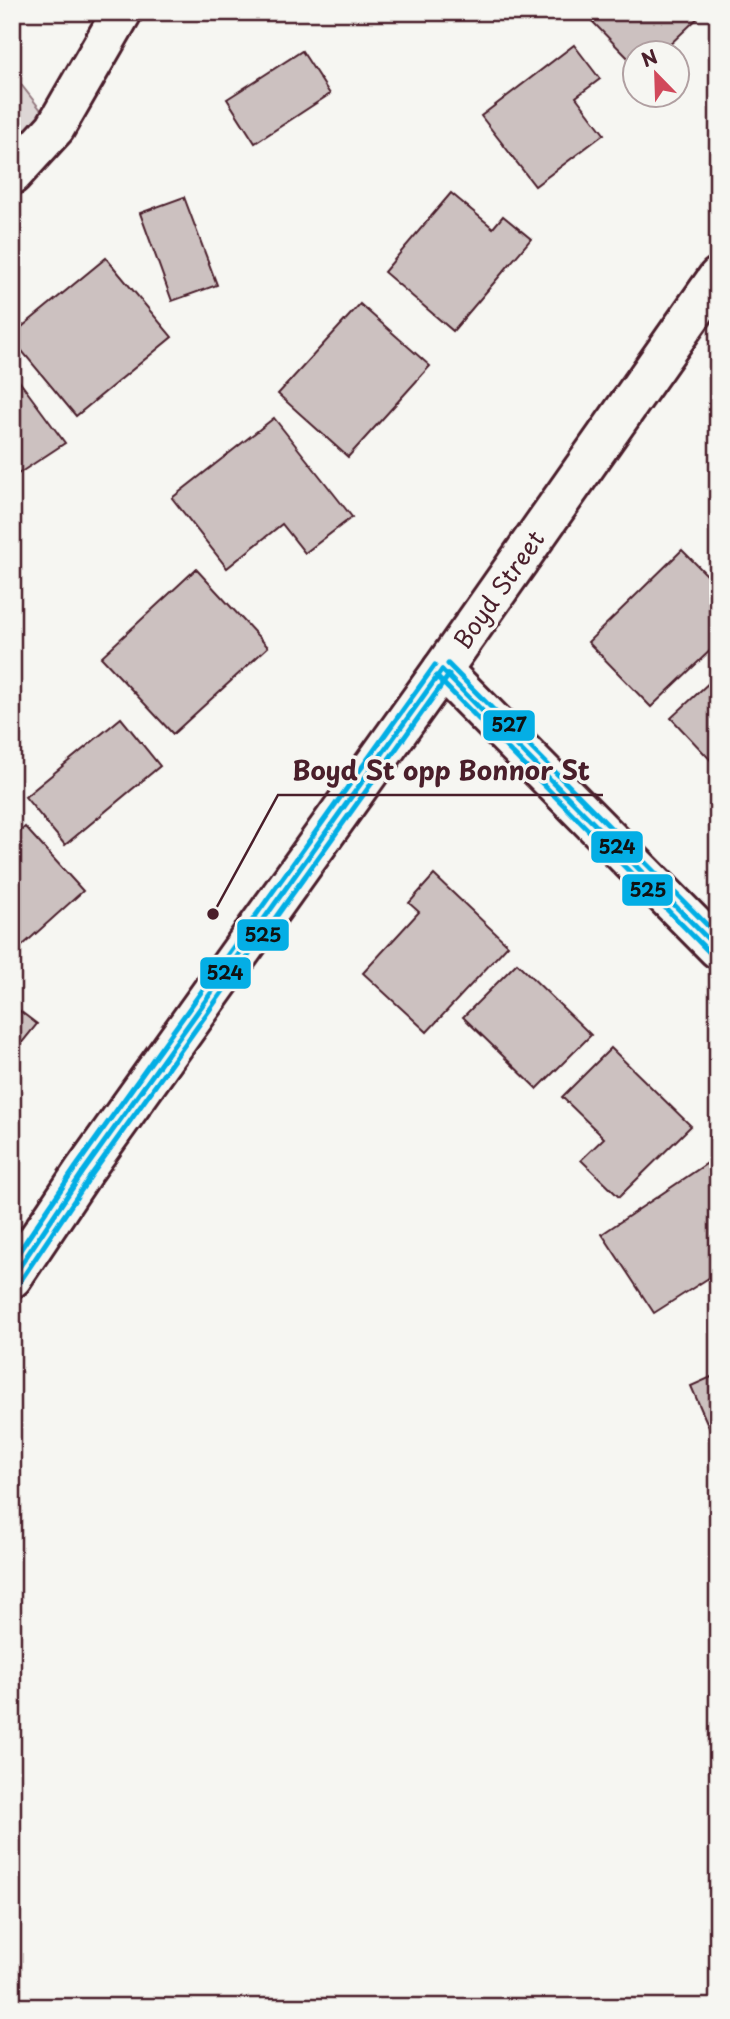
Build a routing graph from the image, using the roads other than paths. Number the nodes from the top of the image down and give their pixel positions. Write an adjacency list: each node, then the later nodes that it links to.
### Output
1 (122, 12): 2 (main road)
2 (12, 176)
3 (718, 277): 4 (main road, Boyd Street)
4 (442, 670): 5 (main road); 6 (main road, Boyd Street)
5 (718, 949)
6 (12, 1278)

